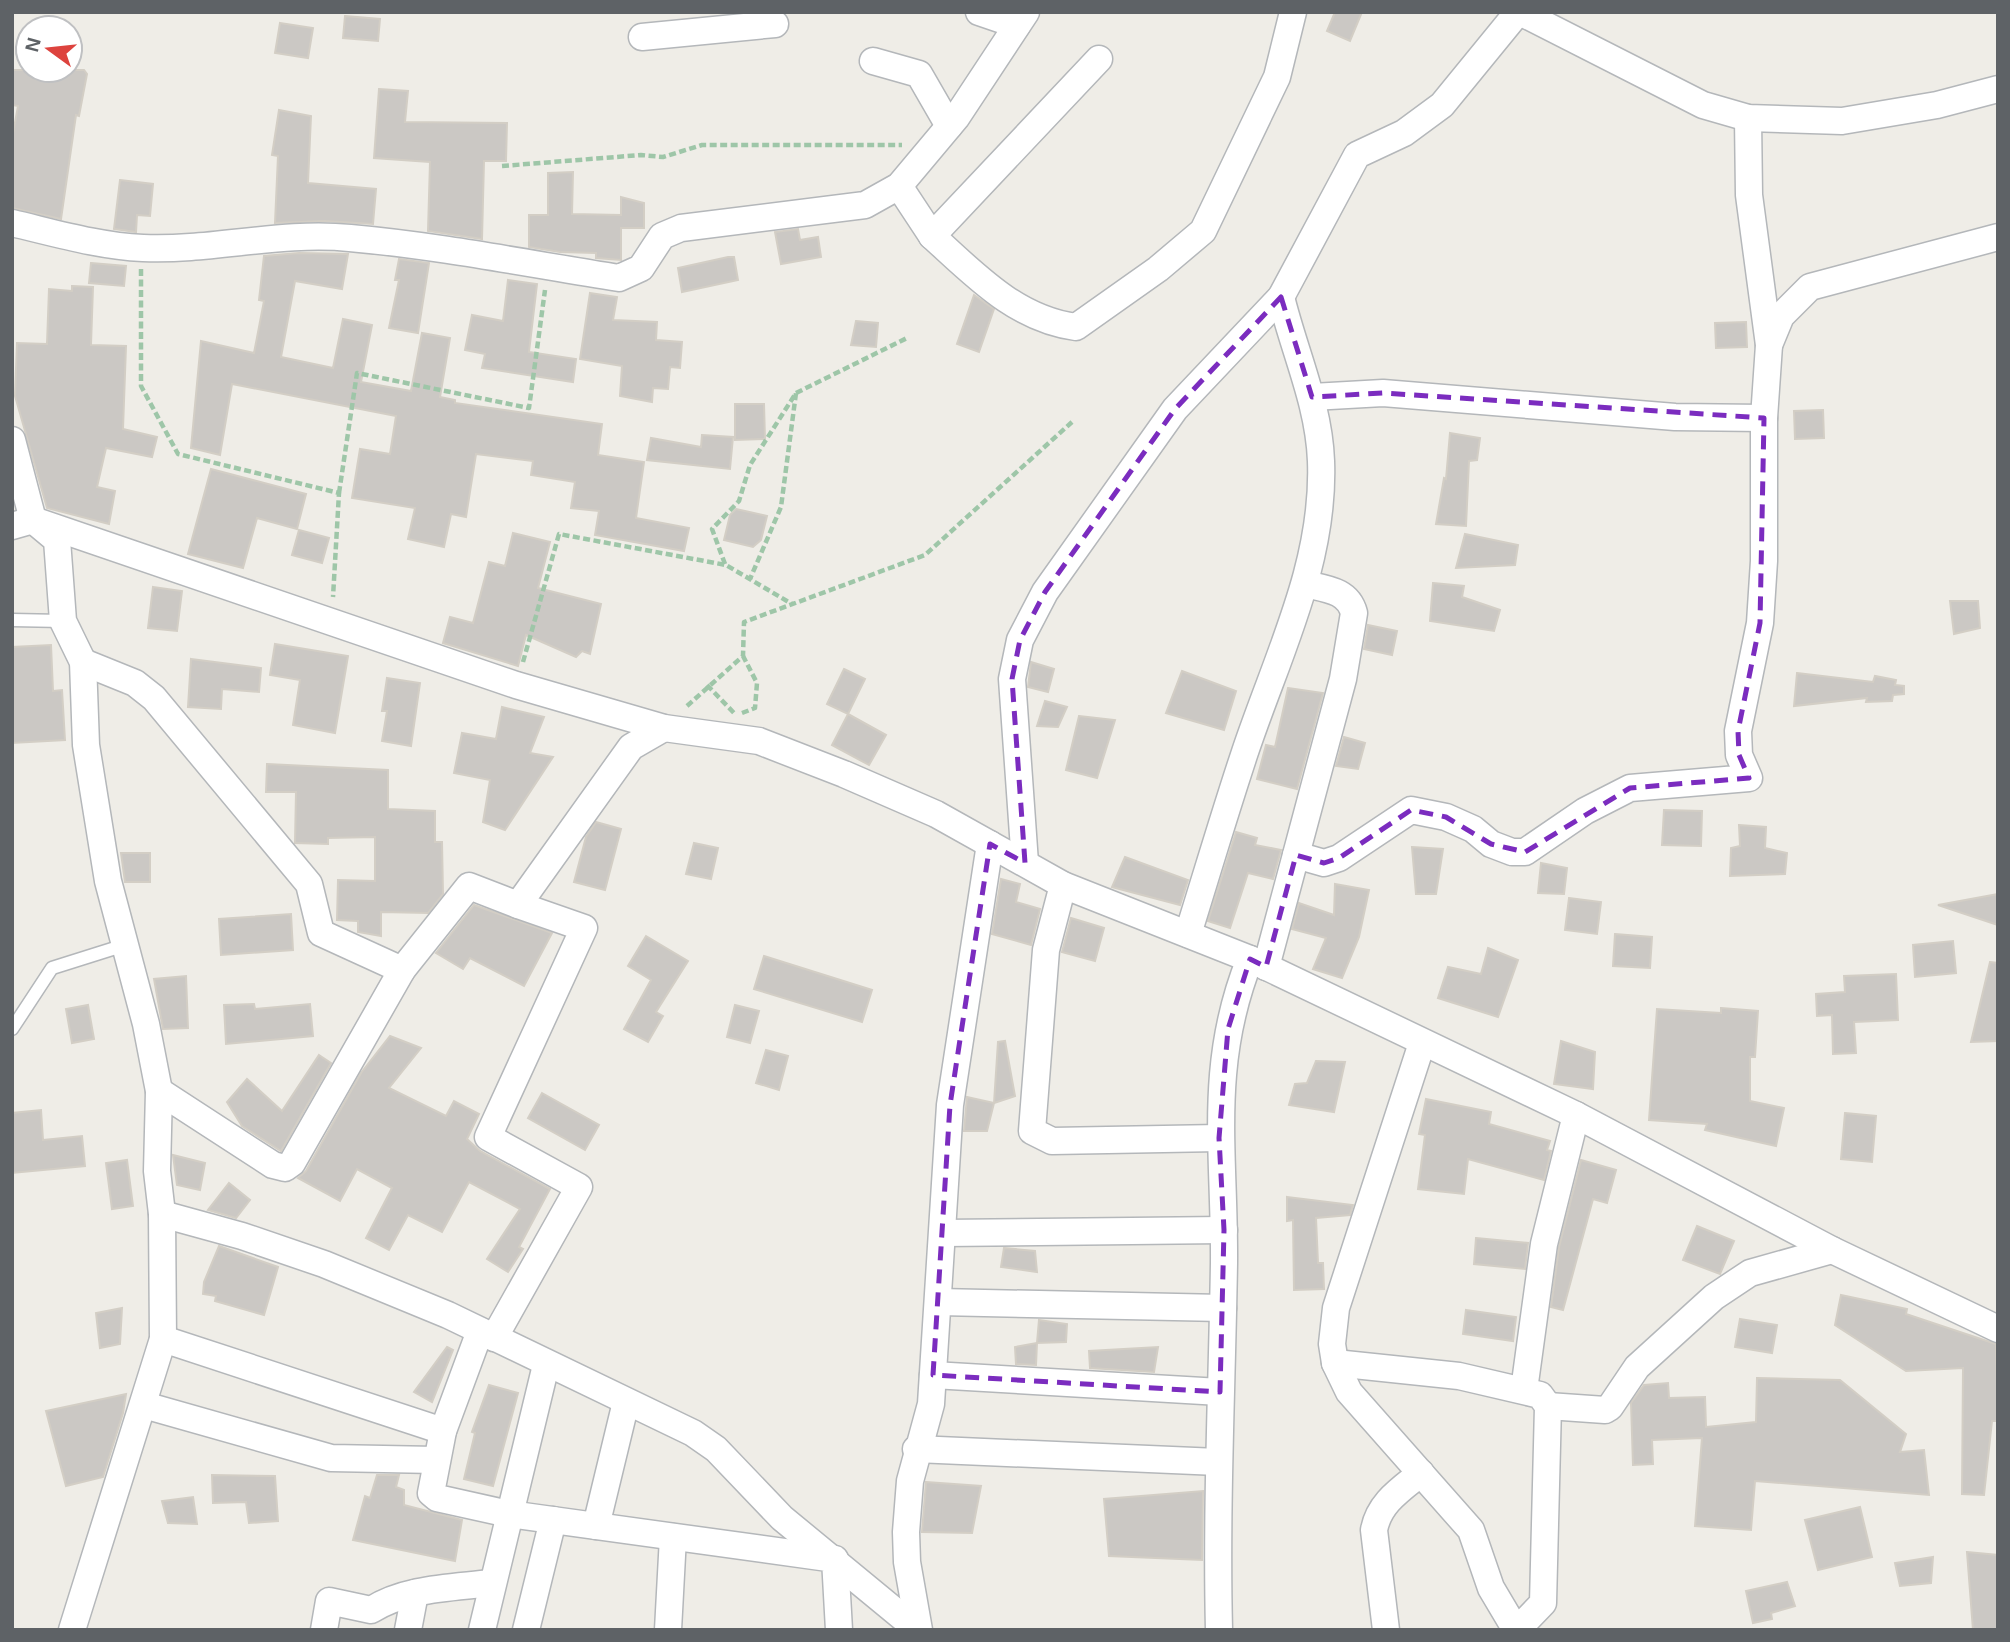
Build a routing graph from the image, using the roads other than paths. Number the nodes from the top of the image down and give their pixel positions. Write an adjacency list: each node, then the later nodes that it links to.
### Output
1 (979, 12): 4 (street)
2 (1293, 12): 15 (street)
3 (1519, 12): 11 (street); 17 (street)
4 (1022, 19): 12 (street)
5 (694, 21): 6 (street); 7 (street)
6 (775, 24)
7 (642, 37)
8 (1099, 59): 15 (street)
9 (873, 61): 12 (street)
10 (1998, 89): 11 (street)
11 (1748, 118): 18 (street)
12 (941, 135): 13 (street)
13 (899, 186): 14 (street); 15 (street)
14 (12, 223)
15 (932, 236)
16 (1998, 237): 18 (street)
17 (1280, 297): 19 (street); 30 (street)
18 (1769, 345): 20 (street)
19 (1312, 397): 20 (street); 23 (street)
20 (1764, 418): 29 (street)
21 (12, 440): 22 (street)
22 (23, 523): 25 (street); 27 (street)
23 (1305, 584): 29 (street); 33 (street)
24 (12, 620): 25 (lane)
25 (63, 621): 26 (street)
26 (83, 662): 34 (street); 36 (street)
27 (664, 728): 28 (street); 32 (street)
28 (990, 844): 30 (street); 44 (street)
29 (1296, 855): 35 (street)
30 (1024, 863): 31 (street)
31 (1063, 885): 33 (street); 41 (street)
32 (518, 905): 36 (street); 49 (street)
33 (1188, 934): 35 (street)
34 (125, 945): 37 (lane); 39 (street)
35 (1258, 963): 38 (street); 41 (street)
36 (402, 970): 39 (street)
37 (12, 1029)
38 (1422, 1043): 40 (street); 51 (street)
39 (159, 1091): 42 (street)
40 (1576, 1115): 45 (street); 54 (street)
41 (1219, 1138): 43 (street)
42 (162, 1214): 49 (street); 50 (street)
43 (1224, 1230): 44 (street); 47 (street)
44 (943, 1233): 46 (street)
45 (1832, 1250): 48 (street); 58 (street)
46 (939, 1302): 47 (street); 53 (street)
47 (1223, 1308): 55 (street)
48 (1998, 1329)
49 (487, 1335): 52 (street); 59 (street)
50 (163, 1339): 57 (street); 59 (street)
51 (1335, 1363): 54 (street); 63 (street)
52 (547, 1365): 56 (street); 64 (street)
53 (933, 1375): 55 (street); 60 (street)
54 (1524, 1390): 58 (street)
55 (1220, 1392): 62 (street)
56 (626, 1402): 66 (street); 68 (street)
57 (144, 1405): 61 (street); 71 (street)
58 (1548, 1406): 81 (street)
59 (443, 1431): 61 (street)
60 (916, 1449): 62 (street); 78 (street)
61 (436, 1460): 64 (street)
62 (1218, 1462): 79 (street)
63 (1420, 1473): 80 (street); 81 (street)
64 (509, 1514): 65 (street); 69 (street)
65 (553, 1520): 66 (street); 75 (street)
66 (596, 1526): 67 (street)
67 (673, 1537): 68 (street); 76 (street)
68 (835, 1559): 77 (street); 78 (street)
69 (491, 1583): 70 (street); 74 (street)
70 (415, 1593): 72 (street); 73 (street)
71 (72, 1630)
72 (324, 1630)
73 (408, 1630)
74 (482, 1630)
75 (526, 1630)
76 (668, 1630)
77 (839, 1630)
78 (919, 1630)
79 (1219, 1630)
80 (1385, 1630)
81 (1517, 1630)

